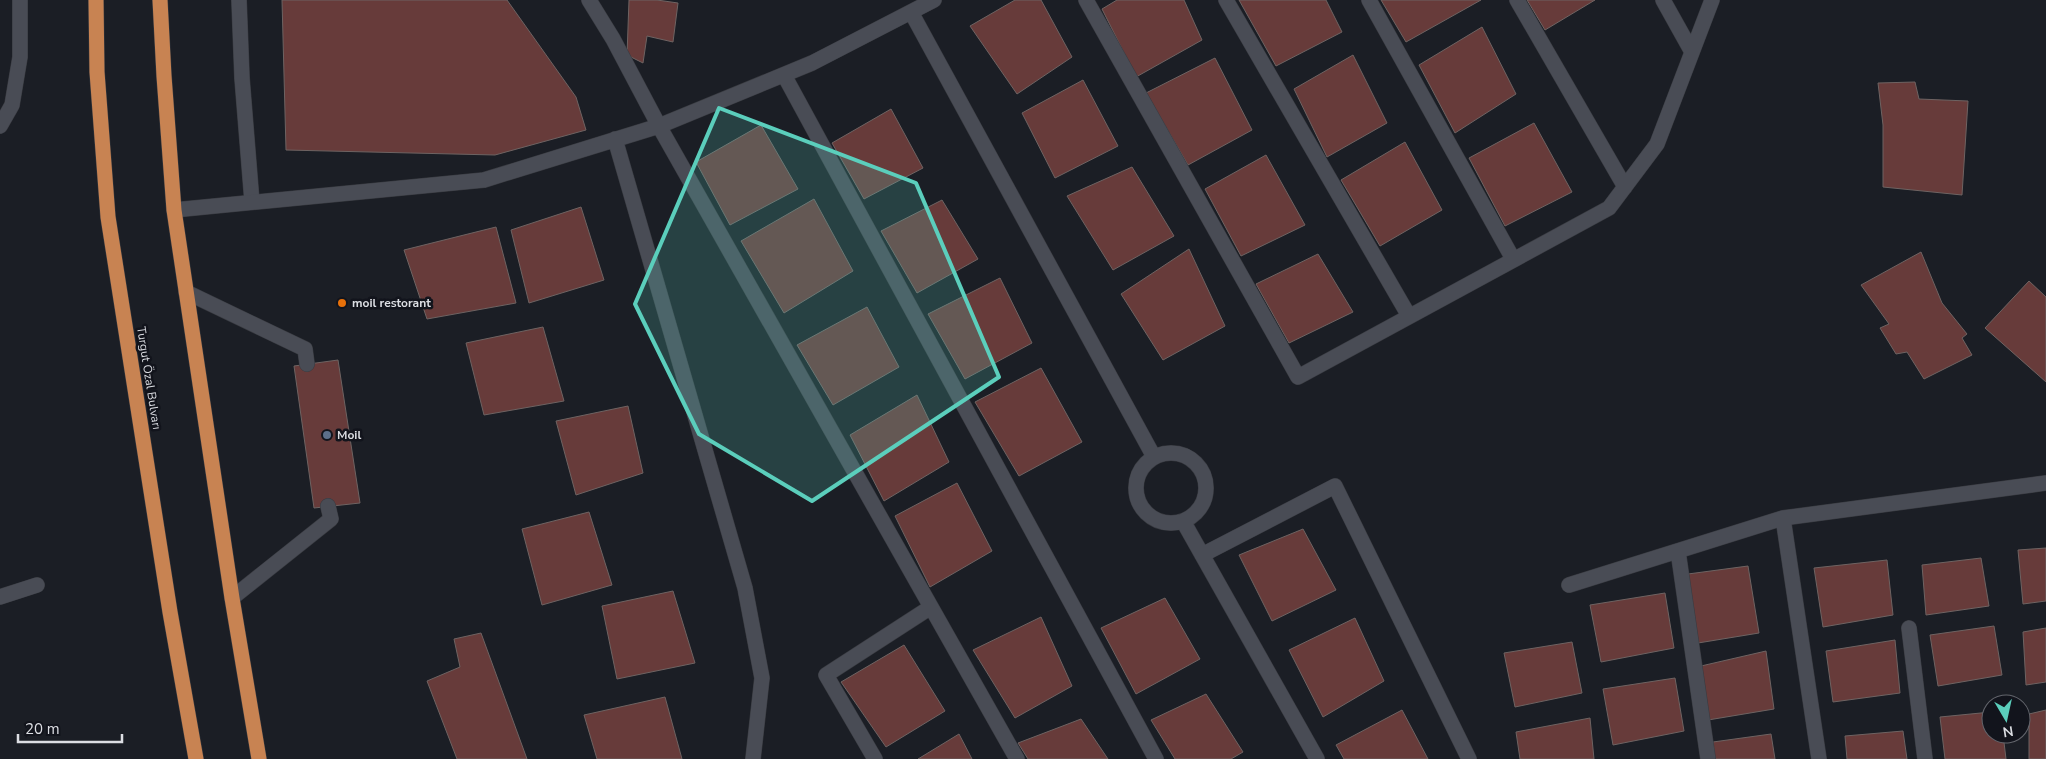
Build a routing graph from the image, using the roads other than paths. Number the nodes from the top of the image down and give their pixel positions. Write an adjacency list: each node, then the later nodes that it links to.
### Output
1 (20, 0): 16 (street)
2 (96, 0): 39 (highway, Turgut Özal Bulvarı)
3 (160, 0): 21 (highway)
4 (239, 0): 20 (street)
5 (589, 0): 17 (street)
6 (934, 0): 13 (street)
7 (1086, 0): 24 (street)
8 (1226, 0): 24 (street)
9 (1369, 0): 22 (street)
10 (1517, 0): 19 (street)
11 (1663, 0): 14 (street)
12 (1712, 0): 14 (street)
13 (912, 12): 15 (street); 26 (street)
14 (1692, 52): 19 (street)
15 (784, 75): 17 (street); 44 (street)
16 (0, 126)
17 (659, 126): 18 (street); 37 (street)
18 (615, 139): 20 (street); 41 (street)
19 (1624, 186): 22 (street)
20 (252, 202): 21 (street)
21 (174, 210): 23 (highway)
22 (1513, 259): 24 (street)
23 (186, 292): 25 (street); 36 (highway)
24 (1409, 316)
25 (307, 364)
26 (1154, 457): 30 (street); 30 (street)
27 (2046, 483): 29 (street)
28 (328, 506): 36 (street)
29 (1783, 518): 31 (street); 48 (street)
30 (1183, 521): 32 (street)
31 (1678, 551): 34 (street); 47 (street)
32 (1202, 555): 45 (street); 46 (street)
33 (37, 585): 35 (street)
34 (1569, 585)
35 (0, 597)
36 (232, 598): 40 (highway)
37 (931, 607): 42 (street); 43 (street)
38 (1909, 628): 49 (street)
39 (196, 759)
40 (259, 759)
41 (753, 759)
42 (875, 759)
43 (1017, 759)
44 (1156, 759)
45 (1317, 759)
46 (1469, 759)
47 (1708, 759)
48 (1819, 759)
49 (1925, 759)

